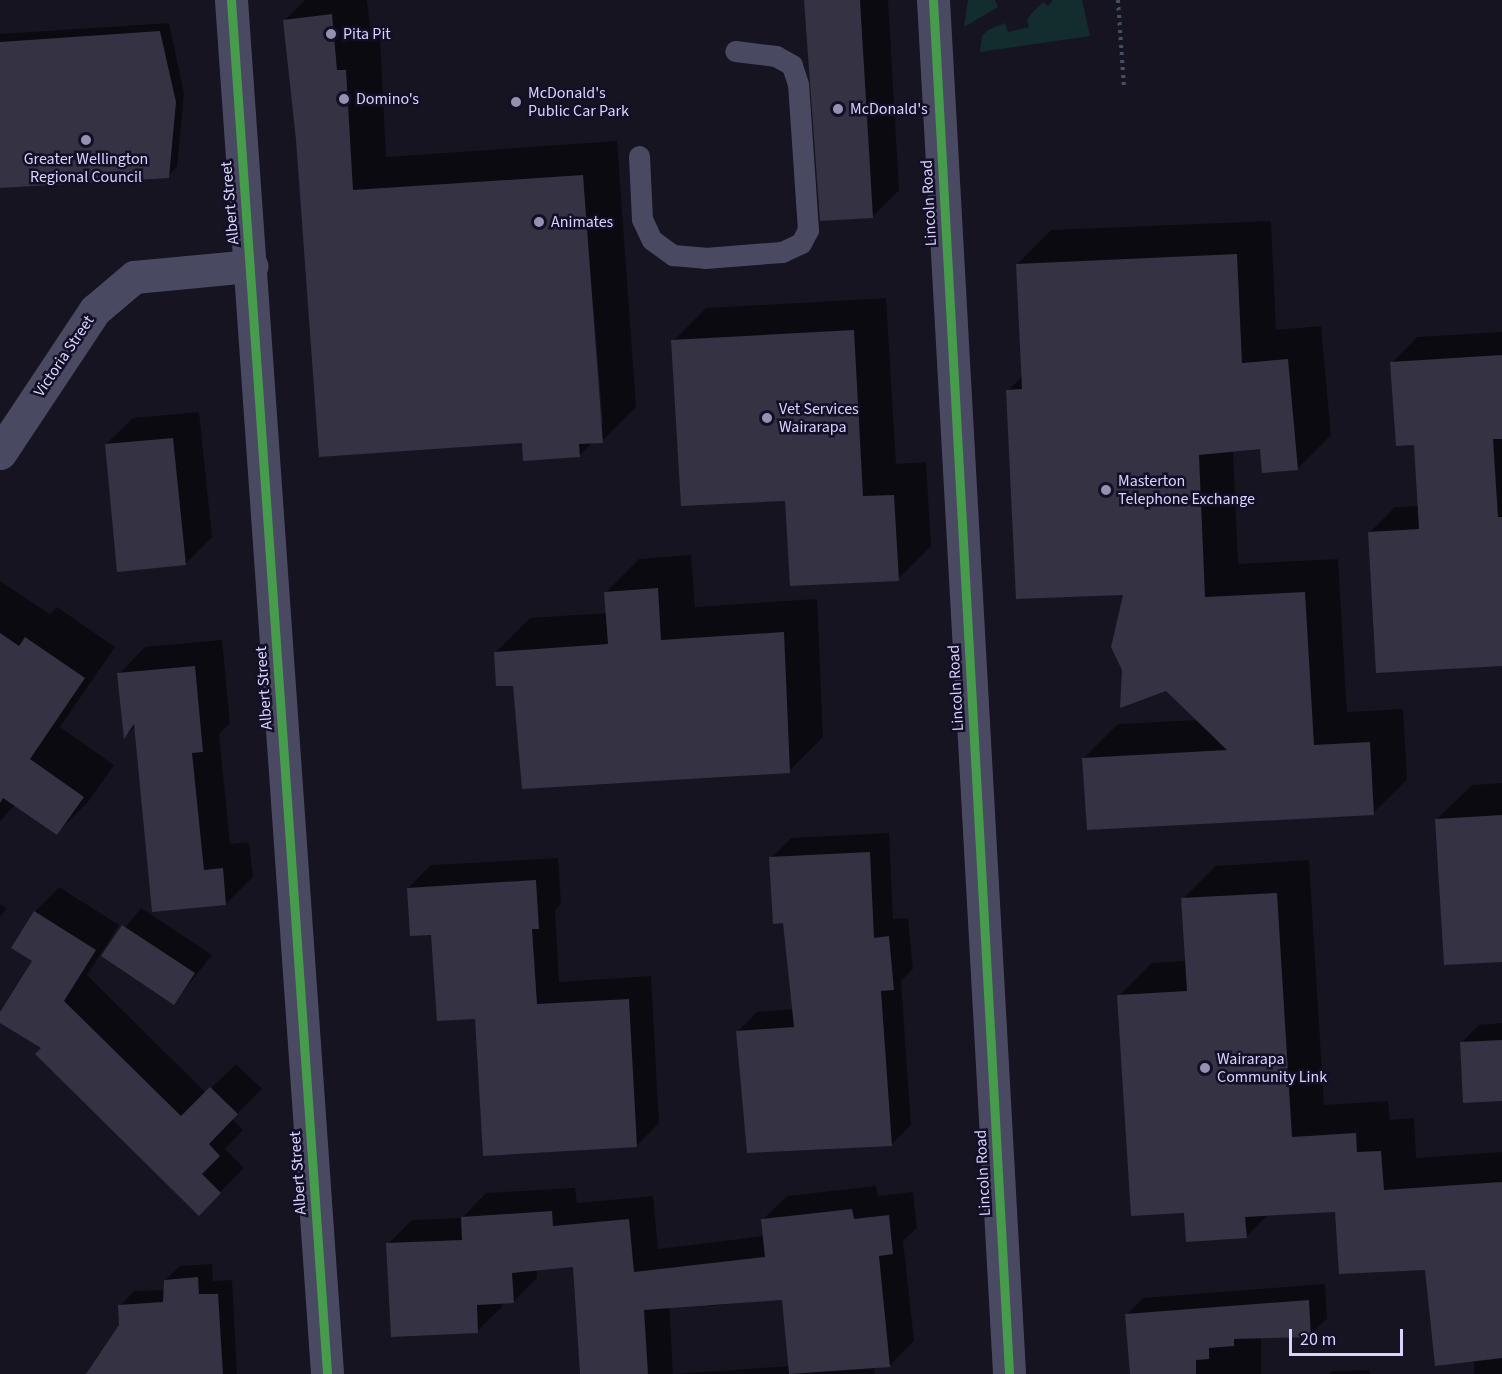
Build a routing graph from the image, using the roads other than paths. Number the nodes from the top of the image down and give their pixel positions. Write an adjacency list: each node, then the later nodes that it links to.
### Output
1 (231, 0): 5 (street, Albert Street)
2 (933, 0): 8 (street, Lincoln Road)
3 (735, 51): 4 (lane)
4 (639, 156)
5 (250, 266): 6 (street, Victoria Street); 7 (street, Albert Street)
6 (0, 453)
7 (327, 1374)
8 (1009, 1374)

